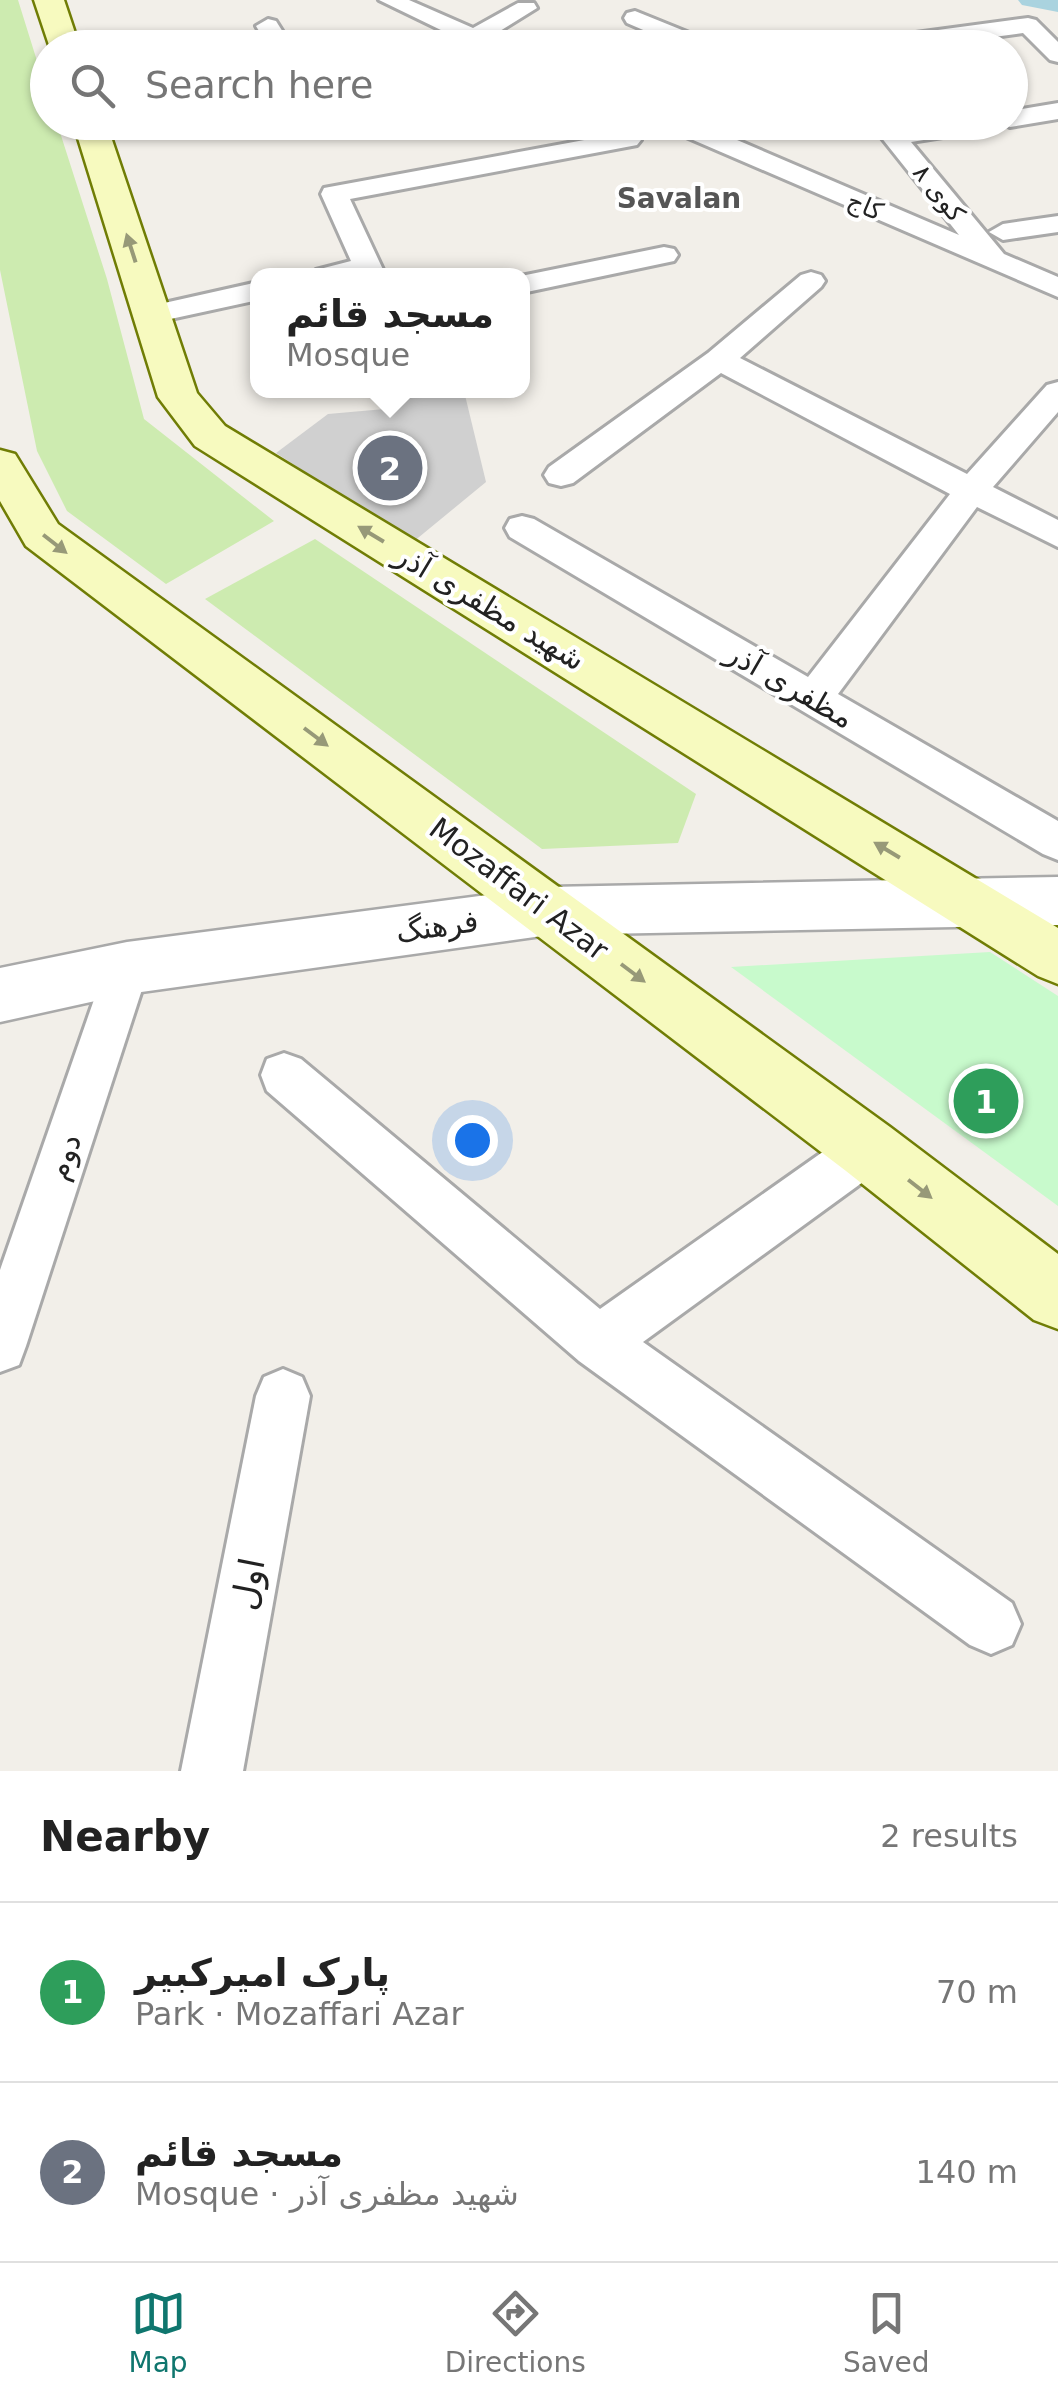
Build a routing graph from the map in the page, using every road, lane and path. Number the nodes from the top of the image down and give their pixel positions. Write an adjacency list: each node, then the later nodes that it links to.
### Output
1 (49, 0): 6 (main road)
2 (390, 0): 8 (street)
3 (526, 8): 9 (street)
4 (635, 18): 10 (street)
5 (268, 26): 7 (street)
6 (59, 30)
7 (270, 30)
8 (460, 30)
9 (485, 30)
10 (663, 30)
11 (991, 30): 12 (street)
12 (1058, 55)
13 (1058, 111): 14 (street)
14 (1028, 116)
15 (96, 140): 28 (main road, شهید مظفری آذر, one-way to 15)
16 (628, 140): 23 (street)
17 (713, 140): 22 (street, کاج)
18 (896, 140): 22 (street, کوی ۸)
19 (1058, 224): 20 (street)
20 (1003, 232)
21 (664, 254): 25 (street)
22 (996, 263): 26 (street, کاج)
23 (369, 268)
24 (811, 281): 29 (street)
25 (530, 282)
26 (1058, 288)
27 (250, 292): 28 (street)
28 (152, 314): 38 (main road, شهید مظفری آذر, one-way to 28)
29 (719, 360): 32 (street); 33 (street)
30 (1058, 392): 33 (street)
31 (0, 464): 40 (main road, Mozaffari Azar, one-way to 40)
32 (562, 475)
33 (970, 492): 35 (street); 36 (street)
34 (522, 528): 36 (street, مظفری آذر)
35 (1058, 535)
36 (812, 699): 37 (street, مظفری آذر)
37 (1058, 842)
38 (968, 900): 39 (street, فرهنگ); 40 (street, فرهنگ); 41 (main road, شهید مظفری آذر)
39 (1058, 901)
40 (550, 911): 42 (street, فرهنگ); 45 (main road, Mozaffari Azar, one-way to 45)
41 (1058, 958)
42 (128, 968): 43 (street, فرهنگ); 48 (street, دوم)
43 (0, 995)
44 (284, 1075): 47 (street)
45 (868, 1149): 46 (main road, Mozaffari Azar, one-way to 46); 47 (street)
46 (1058, 1296)
47 (598, 1342): 50 (street)
48 (0, 1346)
49 (283, 1396): 51 (street, اول)
50 (992, 1624)
51 (212, 1771)

